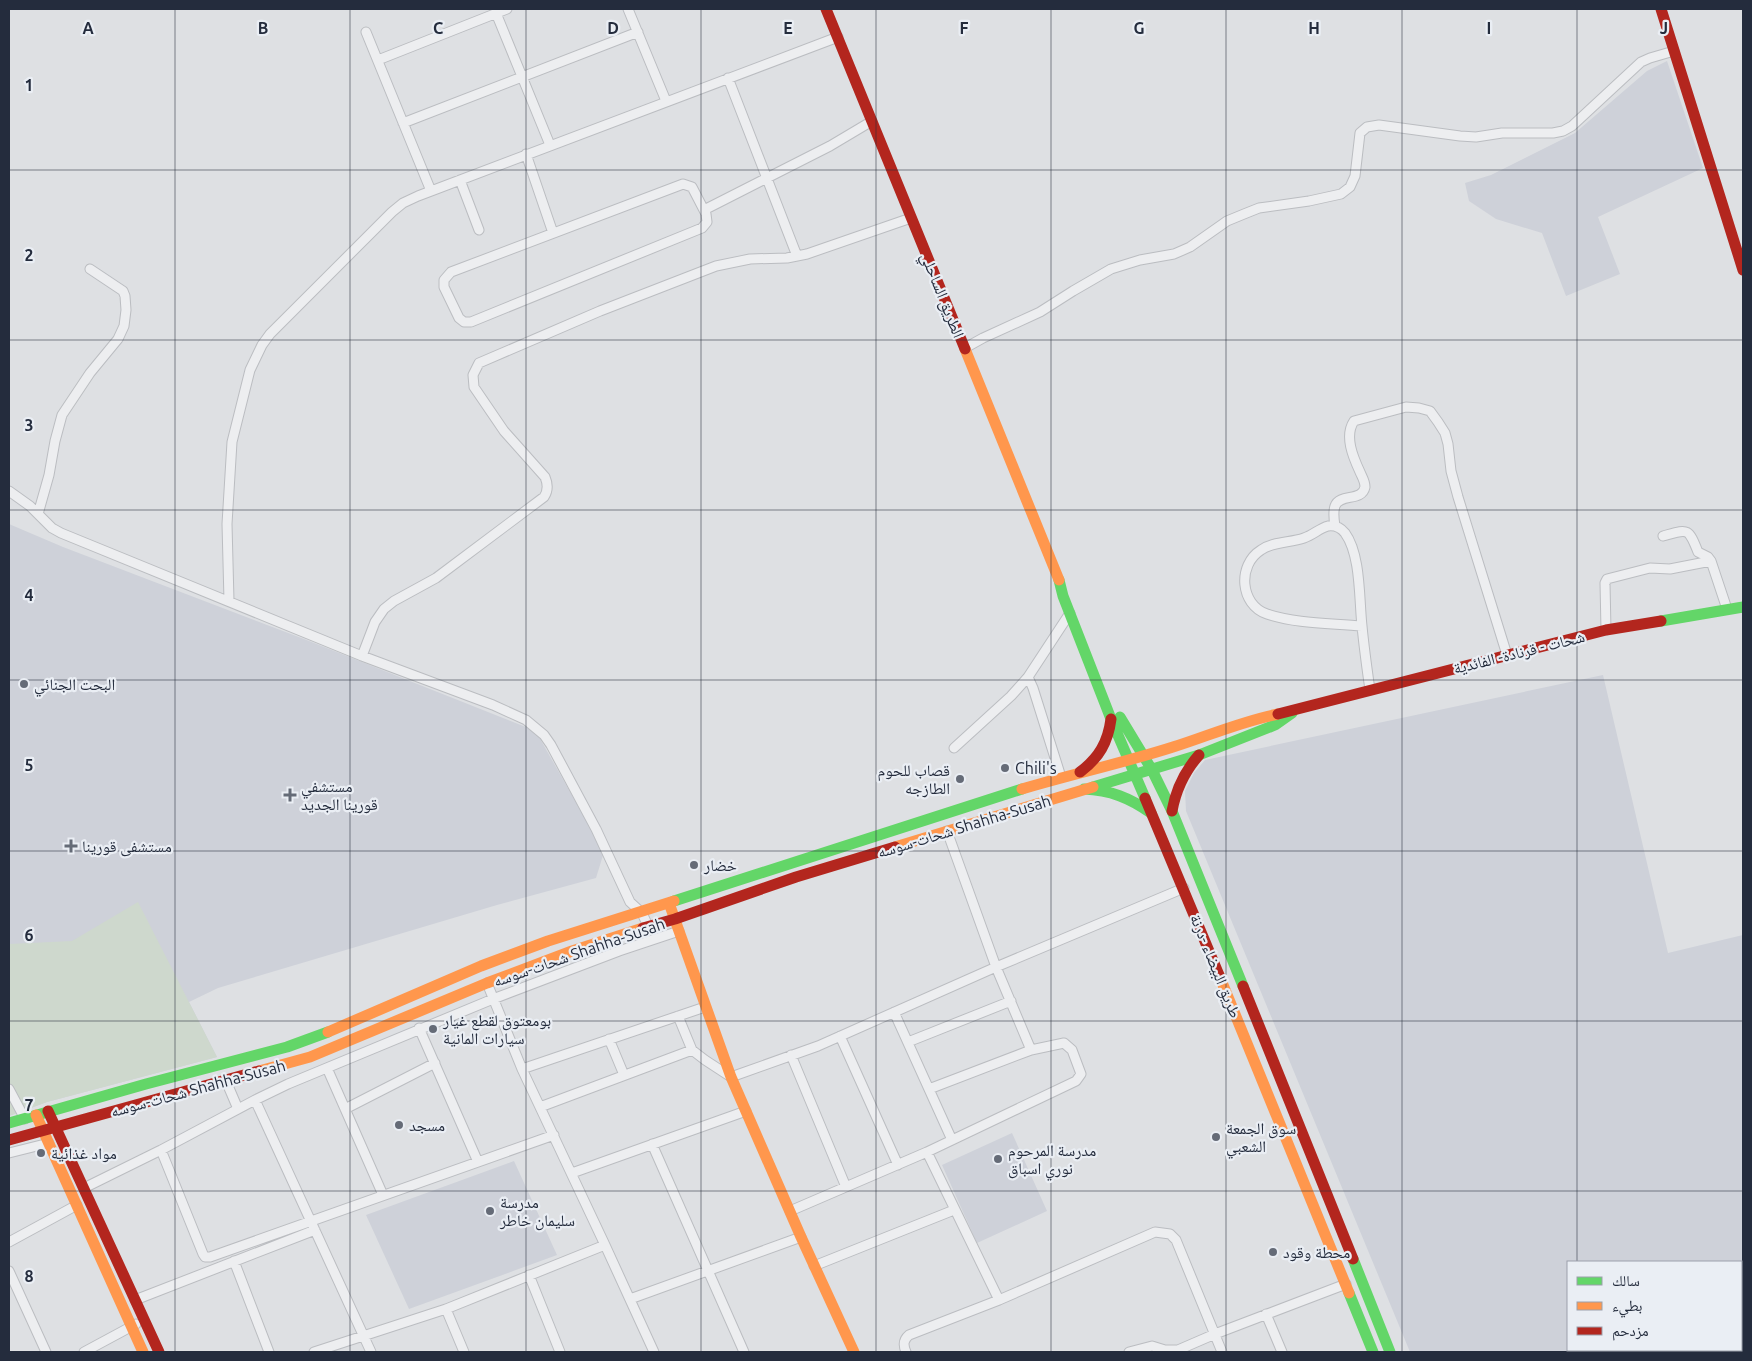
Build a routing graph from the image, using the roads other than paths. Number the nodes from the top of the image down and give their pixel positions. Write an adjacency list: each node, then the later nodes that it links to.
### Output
1 (506, 9): 5 (street)
2 (628, 9): 7 (street)
3 (826, 9): 8 (main road, الطريق الساحلي)
4 (1661, 9): 9 (main road)
5 (496, 13): 10 (street); 11 (street)
6 (366, 32): 10 (street)
7 (638, 32): 11 (street); 13 (street)
8 (838, 37): 12 (street); 14 (main road, الطريق الساحلي)
9 (1674, 51): 27 (main road); 28 (street)
10 (378, 60): 15 (street)
11 (523, 78): 15 (street); 16 (street)
12 (728, 78): 13 (street); 18 (street)
13 (666, 101): 16 (street)
14 (872, 121): 18 (street); 22 (main road, الطريق الساحلي)
15 (403, 123): 20 (street)
16 (550, 145): 17 (street)
17 (526, 154): 19 (street); 24 (street)
18 (767, 178): 21 (street); 25 (street)
19 (460, 180): 20 (street); 23 (street)
20 (431, 191): 35 (street)
21 (704, 210): 24 (street); 24 (street)
22 (912, 218): 25 (street); 28 (main road, الطريق الساحلي)
23 (479, 230)
24 (553, 233)
25 (797, 256): 42 (street)
26 (90, 269): 30 (street)
27 (1743, 270)
28 (965, 348): 34 (main road, الطريق الساحلي)
29 (9, 490): 30 (street)
30 (38, 514): 35 (street)
31 (1335, 526): 39 (street); 39 (street); 41 (street)
32 (1663, 536): 33 (street)
33 (1711, 561): 37 (street); 40 (street)
34 (1059, 581): 38 (main road, طريق البيضاء -درنة); 49 (main road, طريق البيضاء -درنة)
35 (229, 601): 42 (street)
36 (1743, 607): 37 (main road, شحات - قرنادة- الفائدية)
37 (1727, 609): 40 (main road, شحات - قرنادة- الفائدية)
38 (1070, 613): 43 (street); 46 (main road, طريق البيضاء -درنة)
39 (1362, 626): 44 (street)
40 (1606, 630): 41 (main road, شحات - قرنادة- الفائدية)
41 (1507, 655): 44 (main road, شحات - قرنادة- الفائدية)
42 (362, 656): 61 (street)
43 (1028, 678): 47 (street); 54 (street)
44 (1370, 690): 45 (main road, شحات - قرنادة- الفائدية)
45 (1297, 710): 48 (main road, شحات-سوسه Shahha-Susah); 49 (main road, شحات-سوسه Shahha-Susah)
46 (1112, 720): 50 (main road, طريق البيضاء -درنة); 52 (main road)
47 (954, 748)
48 (1199, 755): 51 (main road, شحات-سوسه Shahha-Susah); 56 (main road)
49 (1143, 756): 50 (main road, شحات-سوسه Shahha-Susah); 51 (main road, طريق البيضاء -درنة)
50 (1128, 760): 52 (main road, شحات-سوسه Shahha-Susah); 53 (main road, طريق البيضاء -درنة)
51 (1152, 770): 53 (main road, شحات-سوسه Shahha-Susah); 56 (main road, طريق البيضاء -درنة)
52 (1080, 772): 54 (main road, شحات-سوسه Shahha-Susah)
53 (1135, 775): 55 (main road, شحات-سوسه Shahha-Susah); 57 (main road, طريق البيضاء -درنة)
54 (1060, 777): 60 (main road, شحات-سوسه Shahha-Susah)
55 (1084, 789): 57 (main road); 58 (main road, شحات-سوسه Shahha-Susah)
56 (1172, 811): 151 (main road, طريق البيضاء -درنة)
57 (1150, 813): 59 (main road, طريق البيضاء -درنة)
58 (947, 831): 62 (main road, شحات-سوسه Shahha-Susah); 65 (street)
59 (1184, 888): 65 (street); 124 (main road, طريق البيضاء -درنة)
60 (669, 903): 61 (main road, شحات-سوسه Shahha-Susah); 62 (main road)
61 (642, 913): 63 (street); 91 (main road, شحات-سوسه Shahha-Susah)
62 (676, 919): 63 (main road, شحات-سوسه Shahha-Susah); 64 (main road)
63 (648, 926): 66 (main road, شحات-سوسه Shahha-Susah)
64 (679, 931): 67 (street); 69 (main road)
65 (996, 967): 68 (street); 70 (street)
66 (487, 983): 67 (street); 84 (main road, شحات-سوسه Shahha-Susah)
67 (493, 998): 72 (street); 81 (street)
68 (1010, 1001): 75 (street); 77 (street)
69 (705, 1006): 71 (street); 83 (main road)
70 (894, 1012): 73 (street); 75 (street)
71 (678, 1016): 74 (street); 76 (street)
72 (419, 1028): 79 (street); 80 (street)
73 (840, 1036): 78 (street); 106 (street)
74 (609, 1039): 81 (street); 82 (street)
75 (908, 1042): 85 (street)
76 (692, 1050): 82 (street); 83 (street)
77 (1031, 1050): 85 (street); 99 (street)
78 (791, 1055): 83 (street); 108 (street)
79 (435, 1063): 90 (street); 105 (street)
80 (326, 1068): 87 (street); 90 (street)
81 (522, 1069): 88 (street)
82 (624, 1075): 88 (street)
83 (732, 1077): 92 (main road)
84 (226, 1081): 89 (street); 95 (main road, شحات-سوسه Shahha-Susah)
85 (929, 1089): 99 (street)
86 (9, 1090): 93 (street)
87 (255, 1100): 89 (street); 114 (street)
88 (540, 1107): 97 (street)
89 (238, 1109): 102 (street)
90 (344, 1109): 110 (street)
91 (48, 1111): 93 (main road, شحات-سوسه Shahha-Susah); 95 (main road)
92 (746, 1111): 101 (street); 113 (main road)
93 (30, 1117): 94 (main road, شحات-سوسه Shahha-Susah); 96 (main road)
94 (9, 1123)
95 (55, 1126): 96 (main road, شحات-سوسه Shahha-Susah); 109 (main road)
96 (43, 1130): 98 (main road, شحات-سوسه Shahha-Susah); 100 (main road)
97 (554, 1135): 105 (street); 107 (street)
98 (9, 1140)
99 (952, 1140): 103 (street)
100 (49, 1143): 104 (street); 111 (main road)
101 (652, 1144): 107 (street); 122 (street)
102 (161, 1150): 109 (street); 114 (street)
103 (926, 1152): 106 (street); 112 (street)
104 (9, 1153)
105 (478, 1162): 110 (street)
106 (898, 1164): 108 (street)
107 (572, 1173): 118 (street)
108 (846, 1187): 113 (street)
109 (84, 1188): 126 (main road)
110 (383, 1195): 114 (street)
111 (77, 1204): 117 (street); 131 (main road)
112 (954, 1210): 120 (street); 127 (street)
113 (790, 1211): 116 (main road)
114 (311, 1222): 115 (street)
115 (315, 1230): 119 (street); 133 (street)
116 (801, 1237): 120 (main road); 122 (street)
117 (9, 1242)
118 (605, 1245): 123 (street); 125 (street)
119 (234, 1261): 126 (street); 138 (street)
120 (814, 1266): 145 (main road)
121 (9, 1271): 134 (street)
122 (707, 1271): 125 (street); 144 (street)
123 (529, 1275): 128 (street); 142 (street)
124 (1346, 1284): 129 (street); 150 (main road, طريق البيضاء -درنة)
125 (630, 1299): 143 (street)
126 (134, 1300): 130 (main road)
127 (999, 1300): 132 (street); 146 (street)
128 (446, 1310): 133 (street); 141 (street)
129 (1266, 1314): 132 (street); 149 (street)
130 (144, 1321): 131 (street); 137 (main road)
131 (132, 1326): 135 (street); 136 (main road)
132 (1215, 1334): 147 (street); 148 (street)
133 (363, 1336): 139 (street); 140 (street)
134 (46, 1352)
135 (84, 1352)
136 (144, 1352)
137 (159, 1352)
138 (269, 1352)
139 (314, 1352)
140 (370, 1352)
141 (464, 1352)
142 (560, 1352)
143 (654, 1352)
144 (744, 1352)
145 (854, 1352)
146 (906, 1352)
147 (1129, 1352)
148 (1222, 1352)
149 (1282, 1352)
150 (1373, 1352)
151 (1390, 1352)

